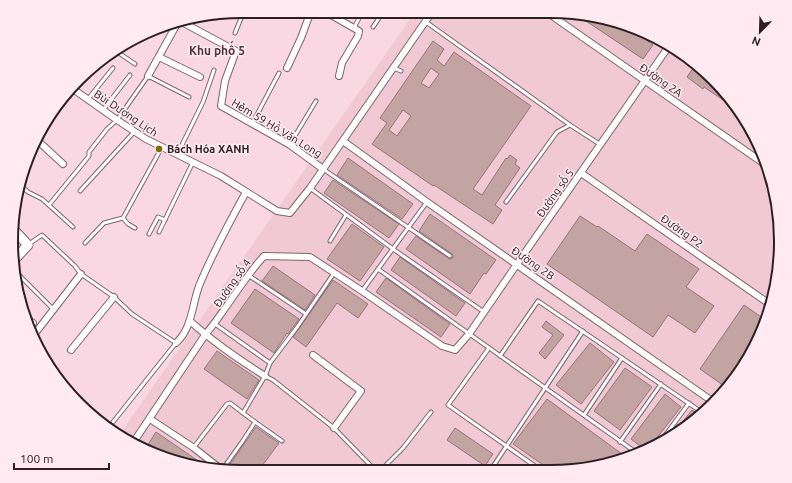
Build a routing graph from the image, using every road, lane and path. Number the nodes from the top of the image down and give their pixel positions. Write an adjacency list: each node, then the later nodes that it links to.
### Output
1 (241, 18): 13 (lane)
2 (308, 18): 19 (street)
3 (335, 18): 11 (street)
4 (359, 18): 11 (lane)
5 (379, 18): 10 (lane)
6 (428, 18): 8 (street)
7 (560, 18): 28 (street, Đường 2A)
8 (426, 22): 20 (street); 36 (lane)
9 (187, 25): 35 (street, Hẻm 59 Hồ Văn Long)
10 (373, 27)
11 (354, 28): 26 (street)
12 (175, 29): 16 (street)
13 (235, 33)
14 (666, 50): 28 (street, Đường số 5)
15 (120, 54): 17 (lane)
16 (159, 57): 25 (street); 27 (street)
17 (135, 64)
18 (113, 68): 31 (lane)
19 (287, 68)
20 (394, 68): 22 (lane); 38 (street)
21 (214, 70): 43 (lane)
22 (401, 71)
23 (279, 73): 35 (lane)
24 (130, 75): 33 (lane)
25 (148, 76): 30 (lane); 34 (lane)
26 (339, 76)
27 (200, 77)
28 (645, 82): 41 (street, Đường số 5); 44 (street, Đường 2A)
29 (76, 91): 31 (street, Bùi Dương Lịch)
30 (189, 97)
31 (88, 99): 33 (street, Bùi Dương Lịch)
32 (316, 102): 40 (lane)
33 (103, 110): 34 (street, Bùi Dương Lịch)
34 (116, 120): 37 (street, Bùi Dương Lịch); 55 (lane)
35 (252, 124): 40 (street, Hẻm 59 Hồ Văn Long)
36 (570, 125): 41 (lane); 54 (lane)
37 (134, 132): 42 (street, Bùi Dương Lịch); 51 (lane)
38 (343, 141): 47 (street); 53 (street, Đường 2B)
39 (41, 143): 46 (street)
40 (290, 145): 47 (street, Hẻm 59 Hồ Văn Long)
41 (601, 145): 48 (street, Đường số 5)
42 (162, 147): 43 (street, Bùi Dương Lịch); 57 (lane)
43 (177, 155): 45 (street, Bùi Dương Lịch)
44 (758, 160)
45 (193, 162): 52 (street, Bùi Dương Lịch); 58 (lane)
46 (63, 164)
47 (324, 168): 49 (street); 60 (lane)
48 (581, 173): 71 (street, Đường số 5); 79 (street, Đường P2)
49 (310, 188): 52 (street, Bùi Dương Lịch); 56 (lane)
50 (24, 189): 55 (lane)
51 (80, 191)
52 (246, 192): 83 (street)
53 (428, 202): 60 (lane); 71 (street, Đường 2B)
54 (506, 202)
55 (49, 205): 59 (lane)
56 (346, 214): 65 (lane); 68 (lane)
57 (122, 218): 61 (lane); 66 (lane)
58 (165, 220): 62 (lane); 63 (lane)
59 (73, 227)
60 (409, 227): 68 (lane); 70 (lane)
61 (135, 228)
62 (159, 232)
63 (149, 234)
64 (18, 235): 67 (street)
65 (330, 241)
66 (84, 243)
67 (28, 246): 69 (street); 74 (lane)
68 (393, 249): 72 (lane); 81 (lane)
69 (18, 256)
70 (450, 256)
71 (517, 264): 81 (street, Đường số 5); 100 (street, Đường 2B)
72 (378, 269): 77 (lane); 87 (lane)
73 (334, 273): 75 (street, Đường số 4); 77 (street, Đường số 4); 82 (lane)
74 (81, 274): 78 (lane); 80 (street)
75 (248, 275): 82 (lane); 84 (street, Đường số 4)
76 (21, 277): 80 (lane)
77 (362, 291): 92 (street, Đường số 4)
78 (114, 297): 89 (lane); 91 (street)
79 (765, 301)
80 (54, 309): 86 (street)
81 (484, 312): 87 (street, Đường số 5)
82 (306, 314): 96 (lane)
83 (190, 321): 88 (street); 89 (street)
84 (215, 324): 88 (street, Đường số 4); 96 (lane)
85 (583, 331): 94 (lane); 95 (lane); 99 (lane)
86 (37, 332)
87 (469, 334): 90 (lane); 92 (street, Đường số 5)
88 (205, 335): 97 (street); 106 (street, Đường số 4)
89 (176, 343): 107 (lane)
90 (489, 348): 94 (lane); 114 (lane)
91 (71, 350)
92 (455, 350)
93 (312, 355): 109 (street)
94 (500, 356): 99 (lane)
95 (622, 358): 98 (lane); 105 (lane)
96 (270, 363): 97 (lane)
97 (264, 376): 104 (lane); 109 (lane)
98 (661, 384): 101 (lane); 113 (lane)
99 (545, 388): 105 (lane); 114 (lane)
100 (710, 399)
101 (689, 403): 102 (lane); 110 (lane)
102 (698, 410)
103 (431, 412): 120 (lane)
104 (243, 413): 108 (lane); 115 (lane)
105 (584, 415): 113 (lane)
106 (150, 419): 111 (street, Đường số 4); 115 (street)
107 (113, 422)
108 (255, 422): 112 (lane); 118 (lane)
109 (334, 428): 119 (lane)
110 (667, 432)
111 (136, 438)
112 (282, 441)
113 (620, 442): 116 (lane)
114 (507, 447): 121 (lane); 122 (lane)
115 (194, 448): 117 (street)
116 (632, 450)
117 (213, 463)
118 (226, 465)
119 (370, 465)
120 (386, 465)
121 (494, 465)
122 (533, 465)

